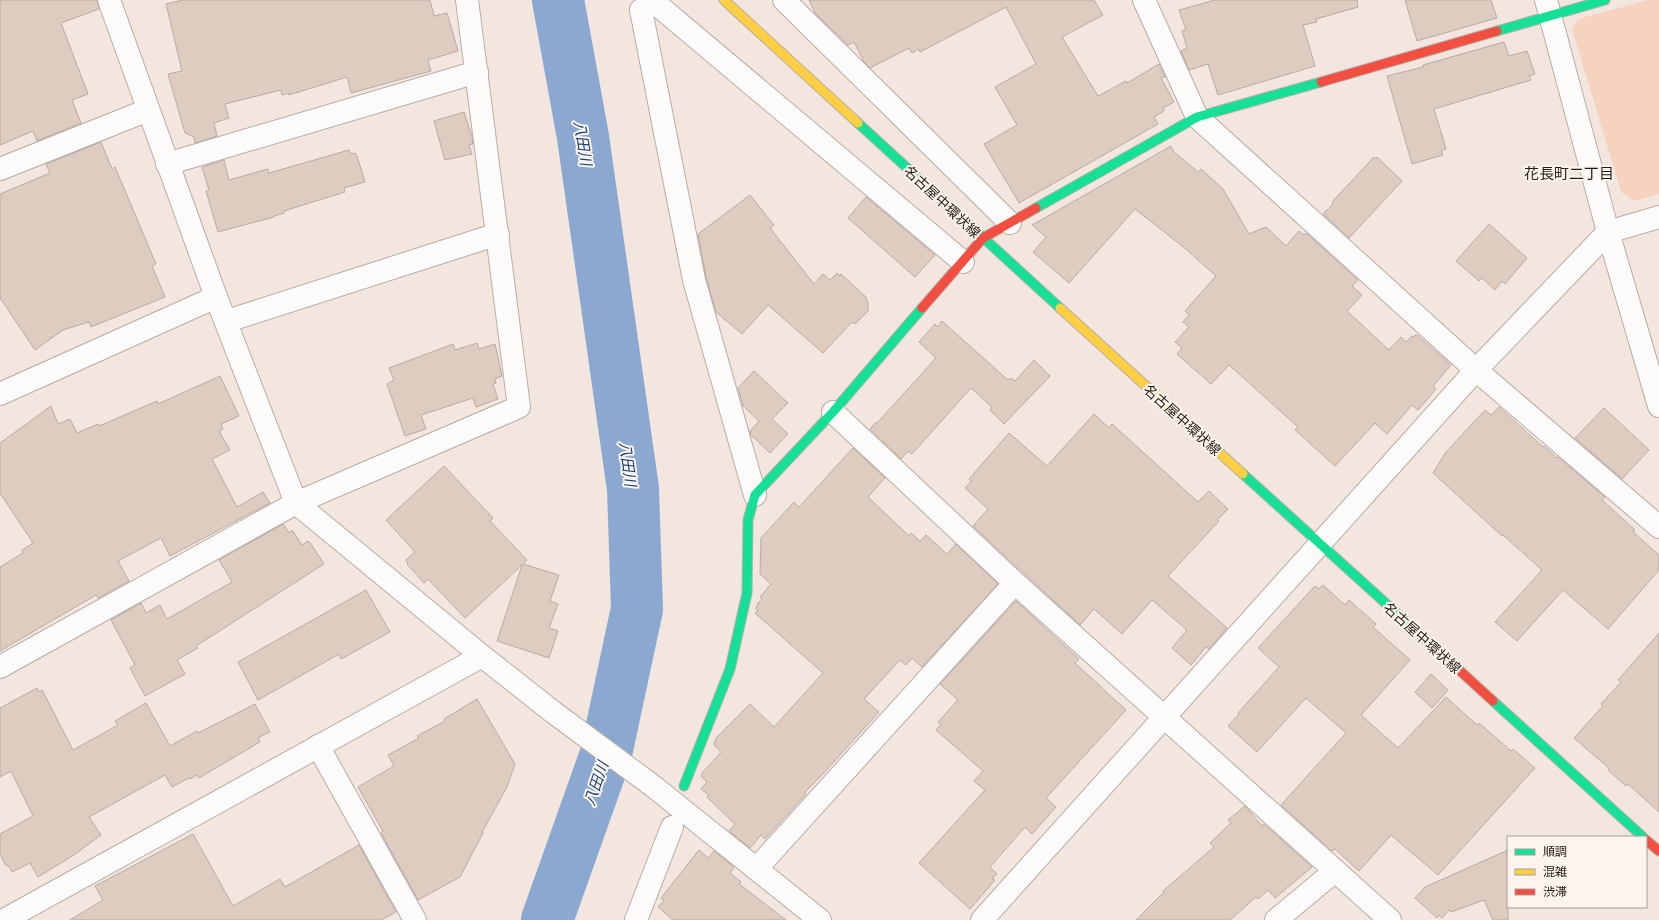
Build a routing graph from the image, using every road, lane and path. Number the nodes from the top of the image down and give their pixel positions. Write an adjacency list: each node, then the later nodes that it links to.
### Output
1 (109, 0): 9 (street)
2 (467, 0): 8 (street)
3 (724, 0): 17 (street, 名古屋中環状線)
4 (784, 0): 14 (street)
5 (1144, 0): 10 (street)
6 (1605, 0): 7 (street)
7 (1548, 8): 10 (street); 15 (street)
8 (477, 72): 11 (street); 16 (street)
9 (148, 110): 11 (street); 12 (street)
10 (1197, 117): 14 (street); 21 (street)
11 (167, 164): 19 (street)
12 (0, 169)
13 (1659, 217): 15 (street)
14 (1010, 224): 17 (street)
15 (1608, 232): 21 (street); 23 (street)
16 (498, 234): 20 (street); 26 (street)
17 (983, 238): 18 (street); 28 (street, 名古屋中環状線)
18 (963, 262): 24 (street); 25 (street)
19 (216, 297): 20 (street); 22 (street)
20 (227, 321): 26 (street)
21 (1476, 370): 27 (street); 28 (street)
22 (0, 394)
23 (1659, 406)
24 (832, 412): 25 (street); 29 (street)
25 (755, 495): 34 (street)
26 (296, 503): 30 (street); 31 (street)
27 (1659, 528)
28 (1321, 544): 32 (street); 36 (street, 名古屋中環状線)
29 (1015, 583): 32 (street); 39 (street)
30 (482, 656): 33 (street); 39 (street)
31 (0, 667)
32 (1164, 716): 40 (street); 45 (street)
33 (318, 746): 41 (street); 42 (street)
34 (684, 786)
35 (672, 827): 43 (street)
36 (1642, 836)
37 (1647, 841): 38 (street)
38 (1659, 851)
39 (756, 869): 44 (street)
40 (1334, 871): 46 (street); 47 (street)
41 (4, 920)
42 (415, 920)
43 (636, 920)
44 (820, 920)
45 (982, 920)
46 (1276, 920)
47 (1390, 920)

